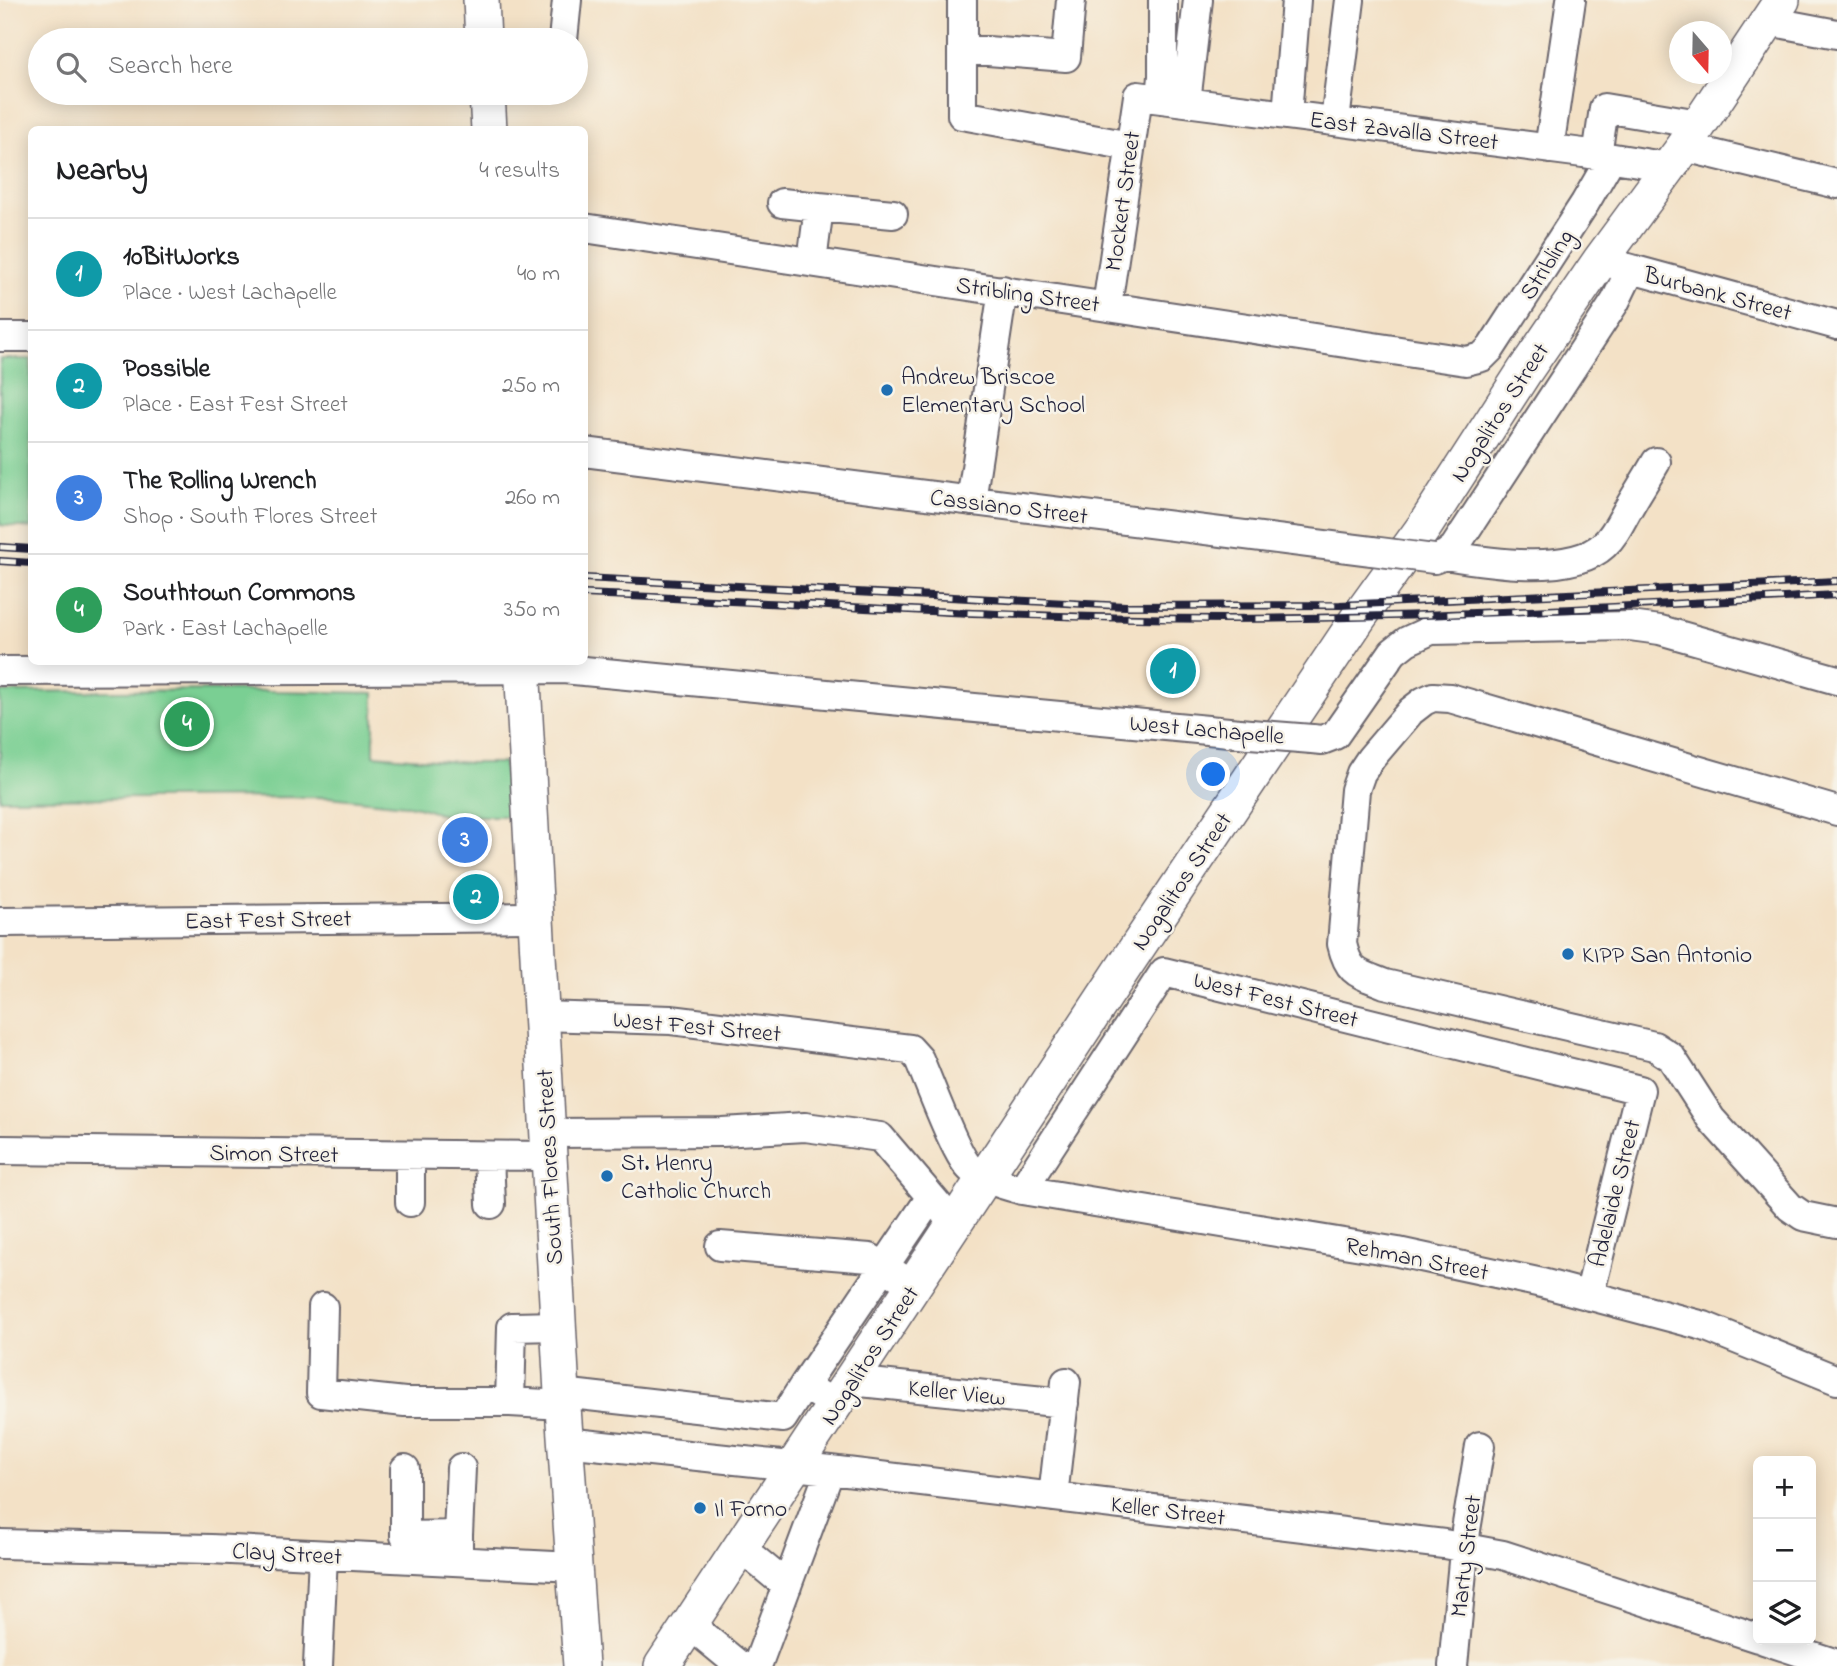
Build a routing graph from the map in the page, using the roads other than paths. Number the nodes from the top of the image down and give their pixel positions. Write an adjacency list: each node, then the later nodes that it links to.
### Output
1 (481, 0): 11 (main road)
2 (567, 0): 12 (street)
3 (962, 0): 14 (street)
4 (1071, 0): 14 (street)
5 (1163, 0): 15 (street)
6 (1198, 0): 15 (street)
7 (1296, 0): 17 (street)
8 (1350, 0): 18 (street)
9 (1571, 0): 22 (street)
10 (1775, 10): 13 (street); 21 (main road, Nogalitos Street)
11 (483, 28)
12 (565, 28)
13 (1837, 34)
14 (962, 48): 20 (street)
15 (1162, 99): 17 (street, East Zavalla Street); 20 (street, Mockert Street)
16 (488, 105): 19 (main road)
17 (1287, 115): 18 (street, East Zavalla Street)
18 (1335, 121): 22 (street, East Zavalla Street)
19 (489, 126)
20 (1130, 146): 32 (street, Mockert Street)
21 (1684, 146): 23 (street, East Zavalla Street); 23 (street); 24 (street); 30 (main road, Nogalitos Street)
22 (1549, 149): 23 (street, East Zavalla Street)
23 (1604, 157): 36 (street, Stribling)
24 (1837, 184)
25 (782, 203): 26 (street)
26 (819, 207): 27 (street); 29 (street)
27 (893, 214)
28 (588, 229): 29 (street, Stribling Street)
29 (812, 262): 31 (street, Stribling Street)
30 (1616, 265): 33 (street, Burbank Street); 40 (street, Nogalitos Street); 55 (main road, Nogalitos Street)
31 (1003, 290): 32 (street, Stribling Street); 39 (street)
32 (1107, 306): 36 (street, Stribling Street)
33 (1837, 325)
34 (0, 337): 35 (street)
35 (28, 337)
36 (1471, 359)
37 (588, 453): 39 (street, Cassiano Street)
38 (1656, 462): 40 (street, Cassiano Street)
39 (971, 501): 40 (street, Cassiano Street, bridge)
40 (1439, 557)
41 (447, 665): 44 (street, West Lachapelle)
42 (521, 665): 47 (main road, South Flores Street)
43 (530, 665): 45 (street, West Lachapelle, bridge)
44 (0, 671)
45 (1837, 680)
46 (1837, 811): 60 (street)
47 (535, 917): 48 (street, East Fest Street); 49 (main road, South Flores Street)
48 (0, 922)
49 (540, 1016): 51 (main road, South Flores Street); 55 (street, West Fest Street)
50 (1640, 1090): 56 (street, West Fest Street); 64 (street, Adelaide Street)
51 (547, 1144): 54 (street, Simon Street); 57 (street, Simon Street); 66 (main road, South Flores Street)
52 (0, 1150): 53 (street, Simon Street)
53 (410, 1155): 54 (street, Simon Street); 58 (street)
54 (489, 1156): 59 (street)
55 (986, 1178): 56 (street, Rehman Street); 61 (main road, Nogalitos Street)
56 (1022, 1190): 64 (street, Rehman Street)
57 (931, 1197): 61 (street, Simon Street); 63 (street)
58 (410, 1202)
59 (491, 1205)
60 (1837, 1223)
61 (953, 1226): 63 (main road, Nogalitos Street)
62 (720, 1246): 63 (street)
63 (900, 1277): 68 (street); 69 (main road, Nogalitos Street)
64 (1589, 1296): 67 (street, Rehman Street)
65 (323, 1307): 71 (street)
66 (558, 1326): 70 (main road, South Flores Street); 71 (street)
67 (1837, 1380)
68 (804, 1385): 69 (street); 72 (street)
69 (843, 1393): 76 (main road, Nogalitos Street); 80 (street, Keller View)
70 (562, 1399): 71 (street); 72 (street); 73 (main road, South Flores Street)
71 (510, 1402)
72 (656, 1404): 75 (street)
73 (565, 1442): 75 (street, Keller Street); 86 (main road, South Flores Street)
74 (1480, 1446): 84 (street, Marty Street)
75 (652, 1451): 76 (street, Keller Street)
76 (795, 1467): 79 (street, Keller Street); 83 (main road, Nogalitos Street)
77 (461, 1468): 82 (street)
78 (405, 1469): 82 (street)
79 (830, 1470): 80 (street, Keller Street); 87 (street)
80 (1053, 1497): 84 (street, Keller Street)
81 (0, 1544): 85 (street, Clay Street)
82 (458, 1548): 85 (street, Clay Street); 86 (street, Clay Street)
83 (741, 1548): 87 (street); 88 (main road, Nogalitos Street)
84 (1465, 1548): 89 (street, Keller Street); 97 (street, Marty Street)
85 (323, 1555): 92 (street)
86 (574, 1567): 93 (main road, South Flores Street)
87 (787, 1586): 96 (street)
88 (690, 1625): 94 (main road, Nogalitos Street); 95 (street)
89 (1753, 1636)
90 (1778, 1645): 91 (street)
91 (1837, 1664)
92 (318, 1666)
93 (581, 1666)
94 (662, 1666)
95 (740, 1666)
96 (757, 1666)
97 (1453, 1666)

